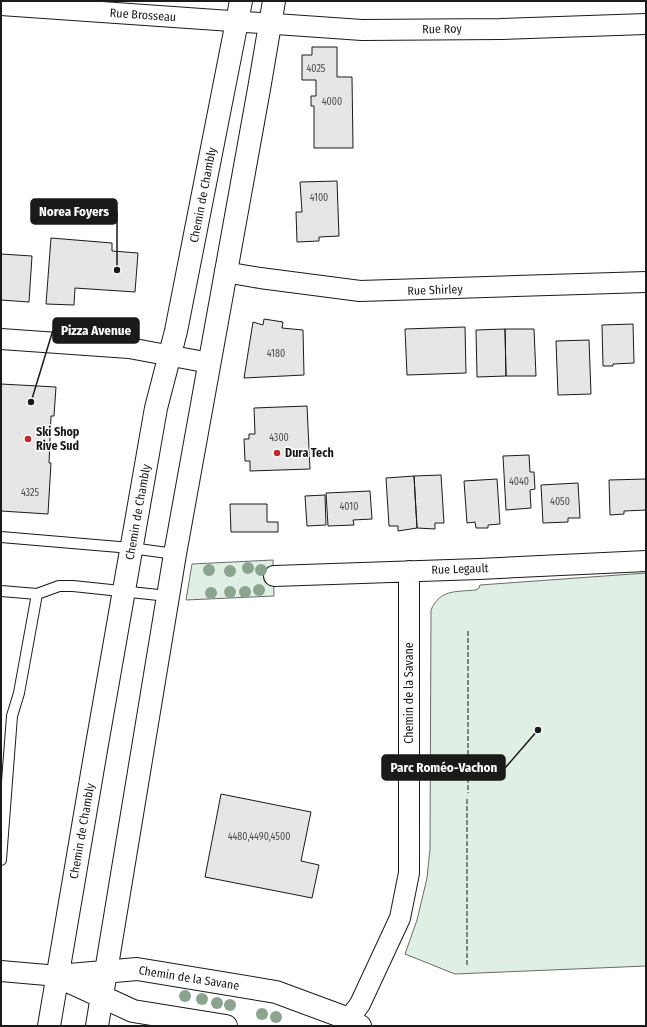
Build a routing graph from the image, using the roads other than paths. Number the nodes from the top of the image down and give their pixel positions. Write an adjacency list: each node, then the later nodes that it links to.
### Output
1 (241, 1): 4 (main road, Chemin de Chambly)
2 (274, 1): 5 (main road)
3 (1, 5): 4 (street, Rue Brosseau)
4 (238, 22): 5 (street, Rue Roy); 10 (main road, Chemin de Chambly)
5 (270, 24): 6 (street, Rue Roy); 7 (main road)
6 (646, 24)
7 (225, 272): 8 (street, Rue Shirley); 11 (main road)
8 (646, 282)
9 (1, 339): 10 (street)
10 (170, 356): 11 (street); 13 (main road, Chemin de Chambly)
11 (210, 362): 14 (main road)
12 (1, 537): 13 (lane)
13 (132, 548): 14 (lane); 19 (main road, Chemin de Chambly)
14 (175, 554): 21 (main road)
15 (646, 561): 16 (street, Rue Legault)
16 (410, 570): 17 (street, Rue Legault); 27 (street, Chemin de la Savane)
17 (274, 576)
18 (1, 591): 20 (lane)
19 (124, 591): 20 (lane); 21 (lane); 25 (main road, Chemin de Chambly)
20 (37, 594): 22 (lane)
21 (168, 596): 24 (main road)
22 (1, 860)
23 (1, 971): 25 (street)
24 (106, 972): 25 (main road, Chemin de la Savane); 26 (main road); 27 (main road, Chemin de la Savane)
25 (58, 976): 26 (main road); 28 (main road, Chemin de Chambly)
26 (102, 997): 29 (main road); 30 (main road)
27 (354, 1022)
28 (50, 1026)
29 (97, 1026)
30 (226, 1026)

